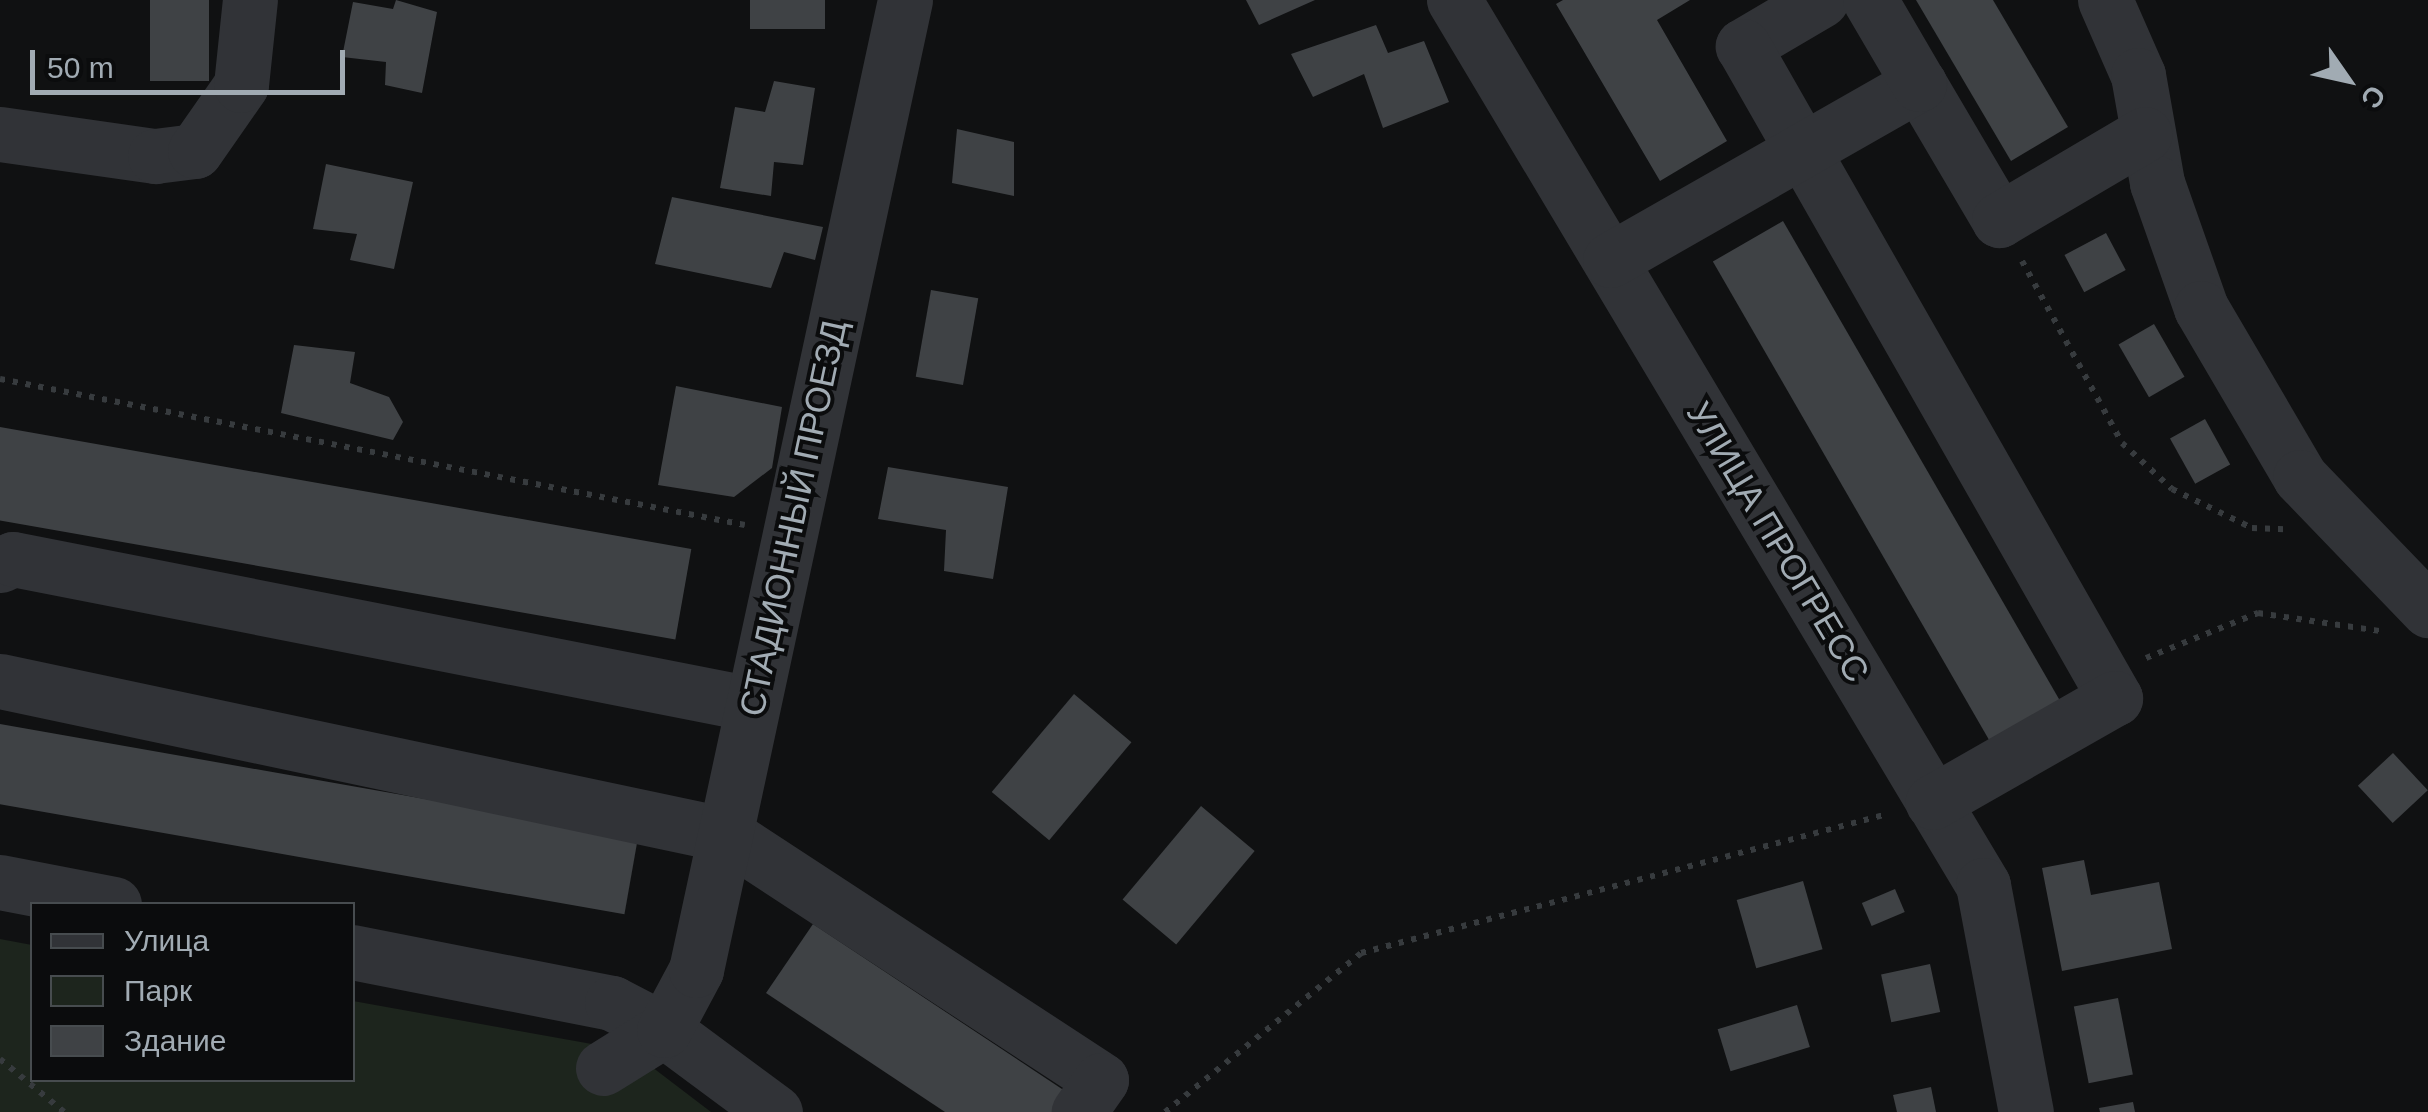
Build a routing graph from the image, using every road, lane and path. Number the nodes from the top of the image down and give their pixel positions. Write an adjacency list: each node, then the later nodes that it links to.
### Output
1 (250, 0): 8 (street)
2 (905, 0): 15 (street, СТАДИОННЫЙ ПРОЕЗД)
3 (1454, 0): 12 (street, УЛИЦА ПРОГРЕСС)
4 (1821, 0): 10 (street)
5 (1870, 0): 7 (street)
6 (2105, 0): 9 (street)
7 (1919, 84): 10 (street); 11 (street)
8 (0, 134)
9 (2145, 134): 11 (street); 14 (street)
10 (1806, 152): 12 (street); 18 (street)
11 (1999, 220): 14 (path)
12 (1610, 260): 21 (street, УЛИЦА ПРОГРЕСС)
13 (0, 379): 15 (path)
14 (2353, 532): 17 (street)
15 (791, 534): 20 (street, СТАДИОННЫЙ ПРОЕЗД)
16 (0, 565): 20 (street)
17 (2412, 620): 18 (path)
18 (2104, 677): 21 (street)
19 (0, 681): 22 (street)
20 (752, 704): 22 (street, СТАДИОННЫЙ ПРОЕЗД)
21 (1933, 802): 32 (path); 33 (street, УЛИЦА ПРОГРЕСС)
22 (727, 834): 26 (street, СТАДИОННЫЙ ПРОЕЗД); 31 (street)
23 (0, 882): 24 (street)
24 (104, 902)
25 (355, 953): 26 (street)
26 (664, 1030): 28 (street); 30 (street)
27 (0, 1060): 29 (path)
28 (603, 1068)
29 (64, 1112)
30 (775, 1112)
31 (1080, 1112)
32 (1164, 1112)
33 (2026, 1112)

